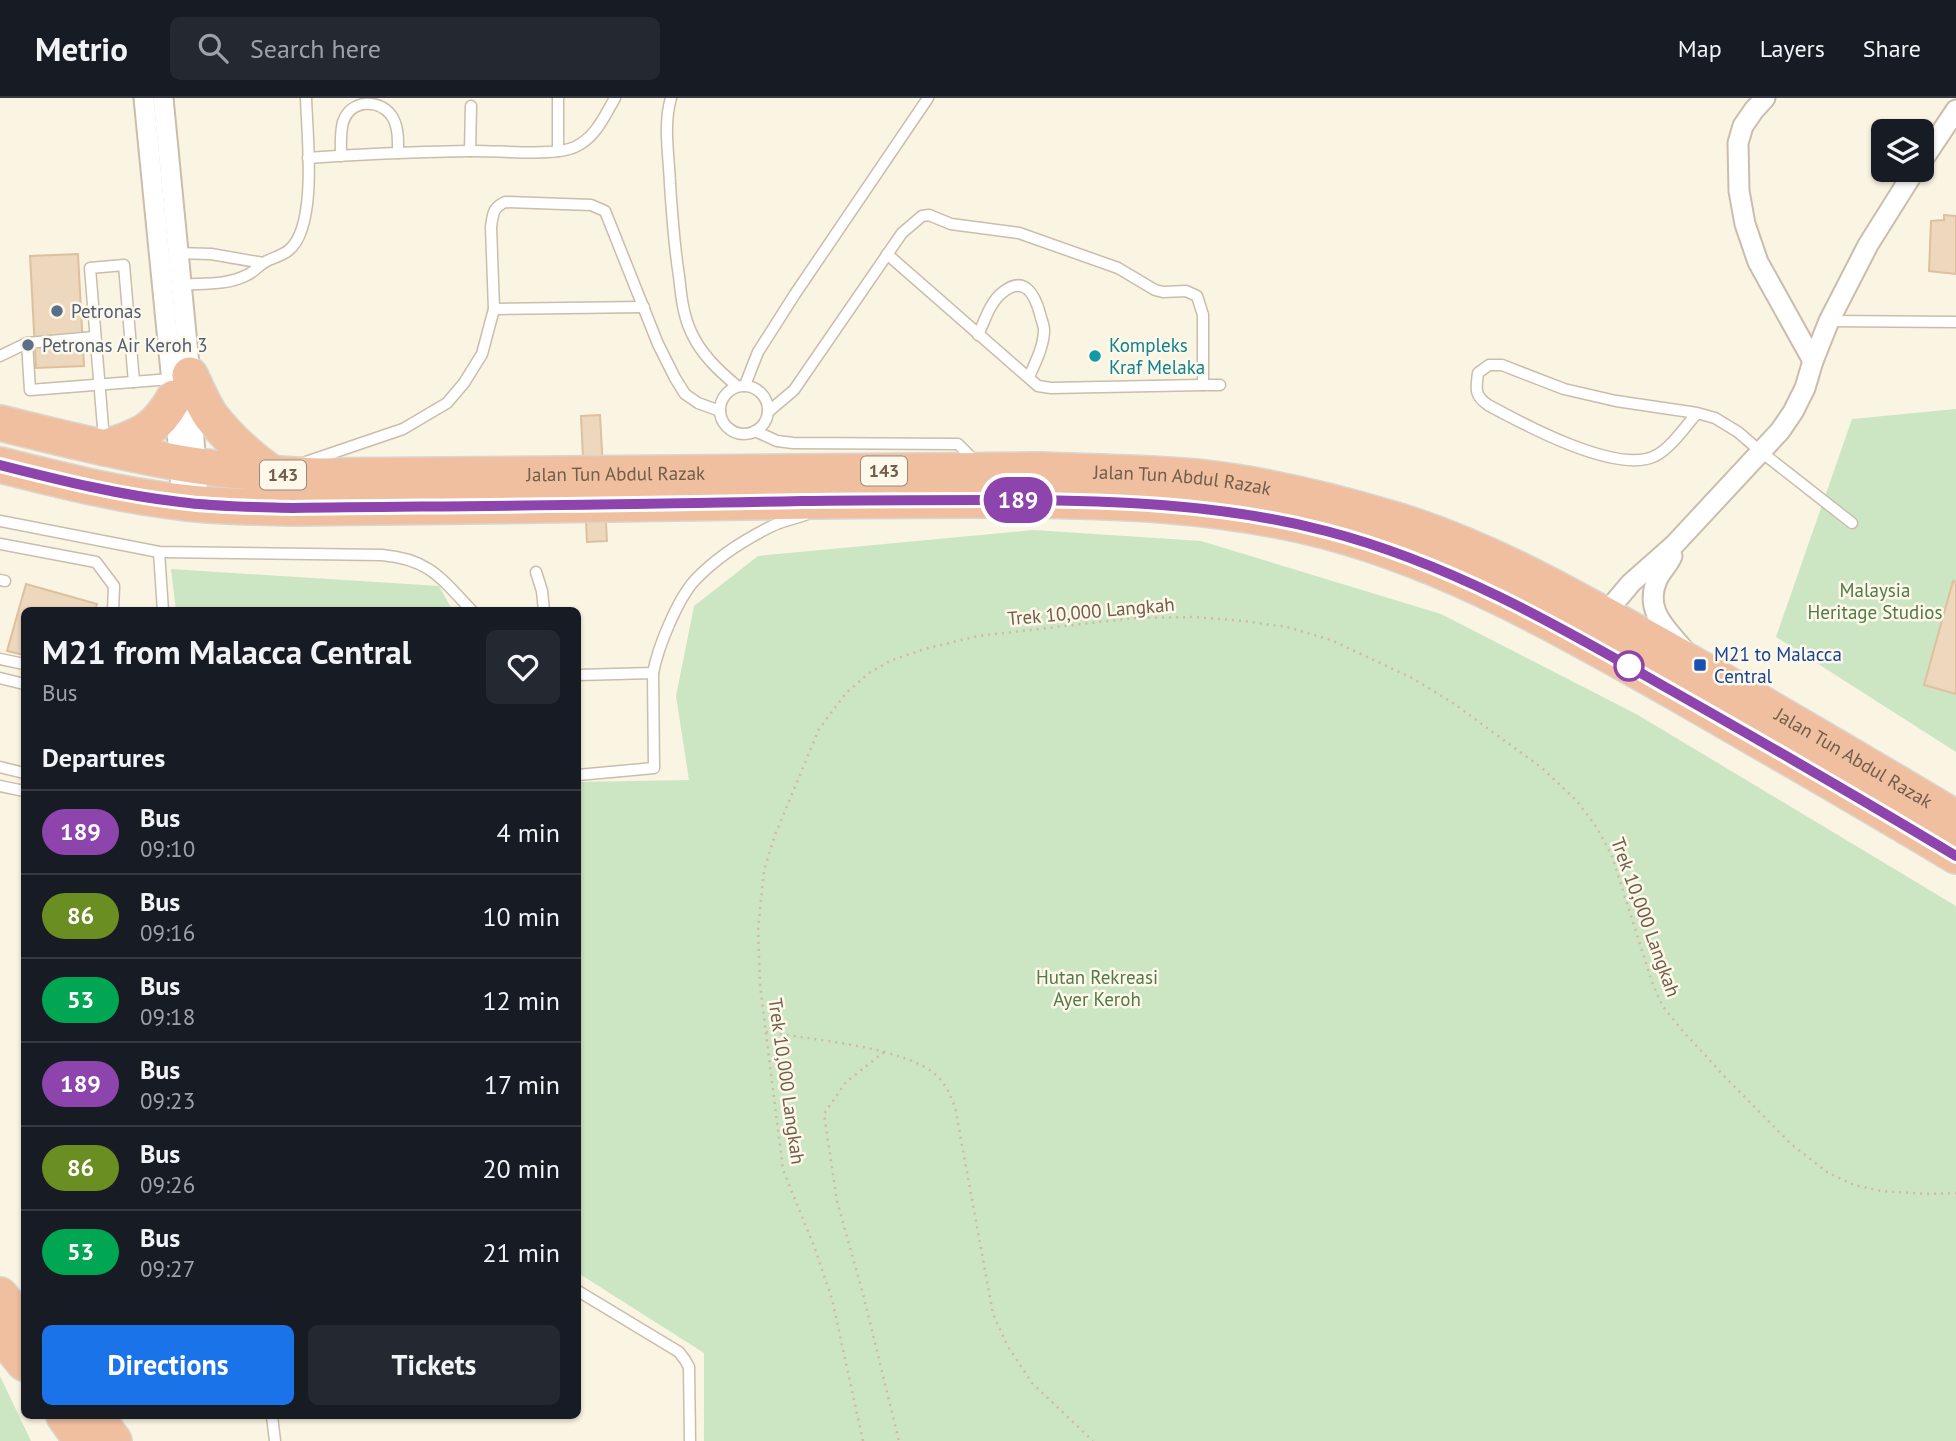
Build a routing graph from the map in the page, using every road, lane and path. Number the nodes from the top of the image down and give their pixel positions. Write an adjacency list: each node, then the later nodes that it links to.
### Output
1 (144, 98): 18 (street)
2 (163, 98): 18 (street)
3 (306, 98): 16 (lane)
4 (558, 98): 13 (lane)
5 (615, 98): 13 (lane)
6 (671, 98): 37 (lane)
7 (928, 98): 37 (lane)
8 (1765, 98): 30 (street)
9 (471, 106): 12 (lane)
10 (1953, 120): 11 (street)
11 (1934, 145)
12 (471, 151): 13 (lane); 14 (lane)
13 (558, 151)
14 (398, 153): 15 (lane); 15 (lane)
15 (341, 156): 16 (lane)
16 (308, 158): 20 (lane)
17 (1908, 182): 24 (street)
18 (170, 254): 20 (lane); 21 (street)
19 (887, 254): 26 (lane); 35 (lane); 39 (lane)
20 (262, 263): 21 (lane)
21 (173, 286): 34 (street)
22 (644, 307): 23 (lane); 23 (lane); 38 (lane)
23 (494, 309): 48 (lane)
24 (1829, 321): 25 (lane); 30 (street)
25 (1956, 322)
26 (978, 335): 31 (lane); 31 (lane)
27 (95, 337): 28 (lane); 32 (lane); 33 (lane)
28 (27, 343): 29 (lane); 33 (lane)
29 (0, 356)
30 (1813, 361): 44 (street)
31 (1029, 377): 35 (lane)
32 (134, 382): 33 (lane); 34 (lane)
33 (99, 384): 43 (lane)
34 (178, 384): 43 (highway); 45 (street); 45 (street); 48 (highway)
35 (1203, 385): 36 (lane)
36 (1220, 385)
37 (741, 386): 38 (lane); 39 (lane)
38 (720, 411): 42 (lane)
39 (768, 412): 42 (lane)
40 (1697, 413): 40 (lane); 44 (lane)
41 (0, 423): 43 (highway, Jalan Tun Abdul Razak / 143)
42 (755, 431): 47 (lane)
43 (104, 448): 45 (highway, Jalan Tun Abdul Razak / 143)
44 (1760, 451): 52 (lane); 54 (street)
45 (188, 464): 48 (highway, Jalan Tun Abdul Razak / 143); 50 (street)
46 (0, 465): 50 (highway, Jalan Tun Abdul Razak / 143)
47 (985, 471): 48 (highway, Jalan Tun Abdul Razak / 143); 61 (highway, Jalan Tun Abdul Razak / 143)
48 (273, 474)
49 (846, 501): 50 (highway, Jalan Tun Abdul Razak / 143); 61 (highway, Jalan Tun Abdul Razak / 143); 65 (lane)
50 (190, 503)
51 (0, 521): 55 (lane)
52 (1852, 523)
53 (0, 544): 57 (lane)
54 (1675, 544): 61 (street); 64 (street)
55 (159, 552): 58 (lane); 59 (lane)
56 (536, 572): 60 (lane)
57 (113, 607)
58 (163, 607)
59 (468, 607)
60 (544, 607)
61 (1596, 629): 64 (highway, Jalan Tun Abdul Razak / 143); 75 (highway, Jalan Tun Abdul Razak / 143)
62 (0, 659): 63 (lane)
63 (21, 663)
64 (1697, 666): 74 (highway, Jalan Tun Abdul Razak / 143)
65 (653, 673): 66 (lane); 71 (lane)
66 (581, 676)
67 (0, 678): 68 (lane)
68 (21, 683)
69 (0, 768): 70 (lane)
70 (21, 772)
71 (581, 775)
72 (0, 786): 73 (lane)
73 (21, 790)
74 (1956, 818)
75 (1956, 856)
76 (766, 1032): 77 (path); 78 (path, Trek 10,000 Langkah); 91 (path, Trek 10,000 Langkah)
77 (884, 1051): 92 (path); 93 (path)
78 (1956, 1193)
79 (581, 1293): 90 (lane)
80 (0, 1295): 81 (highway)
81 (21, 1320)
82 (0, 1333): 83 (highway)
83 (21, 1359)
84 (66, 1419): 87 (highway)
85 (98, 1419): 88 (highway)
86 (272, 1419): 89 (lane)
87 (82, 1441)
88 (114, 1441)
89 (275, 1441)
90 (690, 1441)
91 (863, 1441)
92 (899, 1441)
93 (1093, 1441)

